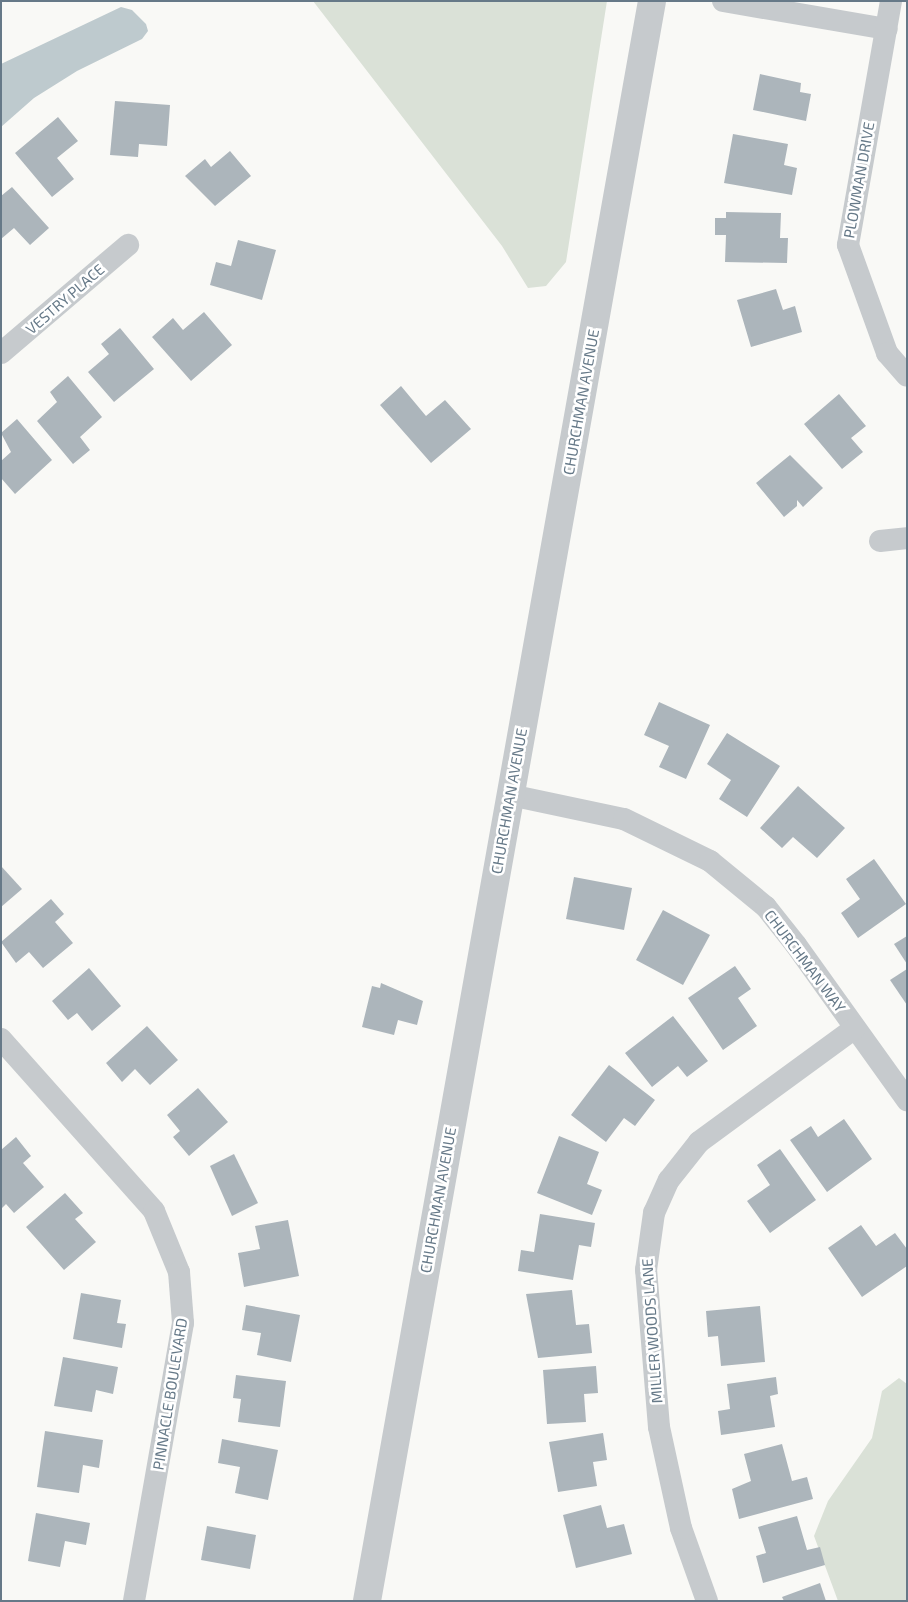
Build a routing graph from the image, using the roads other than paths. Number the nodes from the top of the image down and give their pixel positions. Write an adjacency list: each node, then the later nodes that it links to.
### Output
1 (652, 1): 10 (street, CHURCHMAN AVENUE)
2 (723, 1): 4 (street)
3 (892, 1): 4 (street, PLOWMAN DRIVE)
4 (887, 29): 7 (street, PLOWMAN DRIVE)
5 (128, 245): 6 (street, VESTRY PLACE)
6 (1, 353)
7 (907, 376)
8 (907, 538): 9 (street)
9 (880, 541)
10 (510, 795): 11 (street, CHURCHMAN WAY); 15 (street, CHURCHMAN AVENUE)
11 (855, 1028): 13 (street, CHURCHMAN WAY); 16 (street, MILLER WOODS LANE)
12 (1, 1039): 14 (street, PINNACLE BOULEVARD)
13 (907, 1100)
14 (134, 1601)
15 (366, 1601)
16 (707, 1601)

